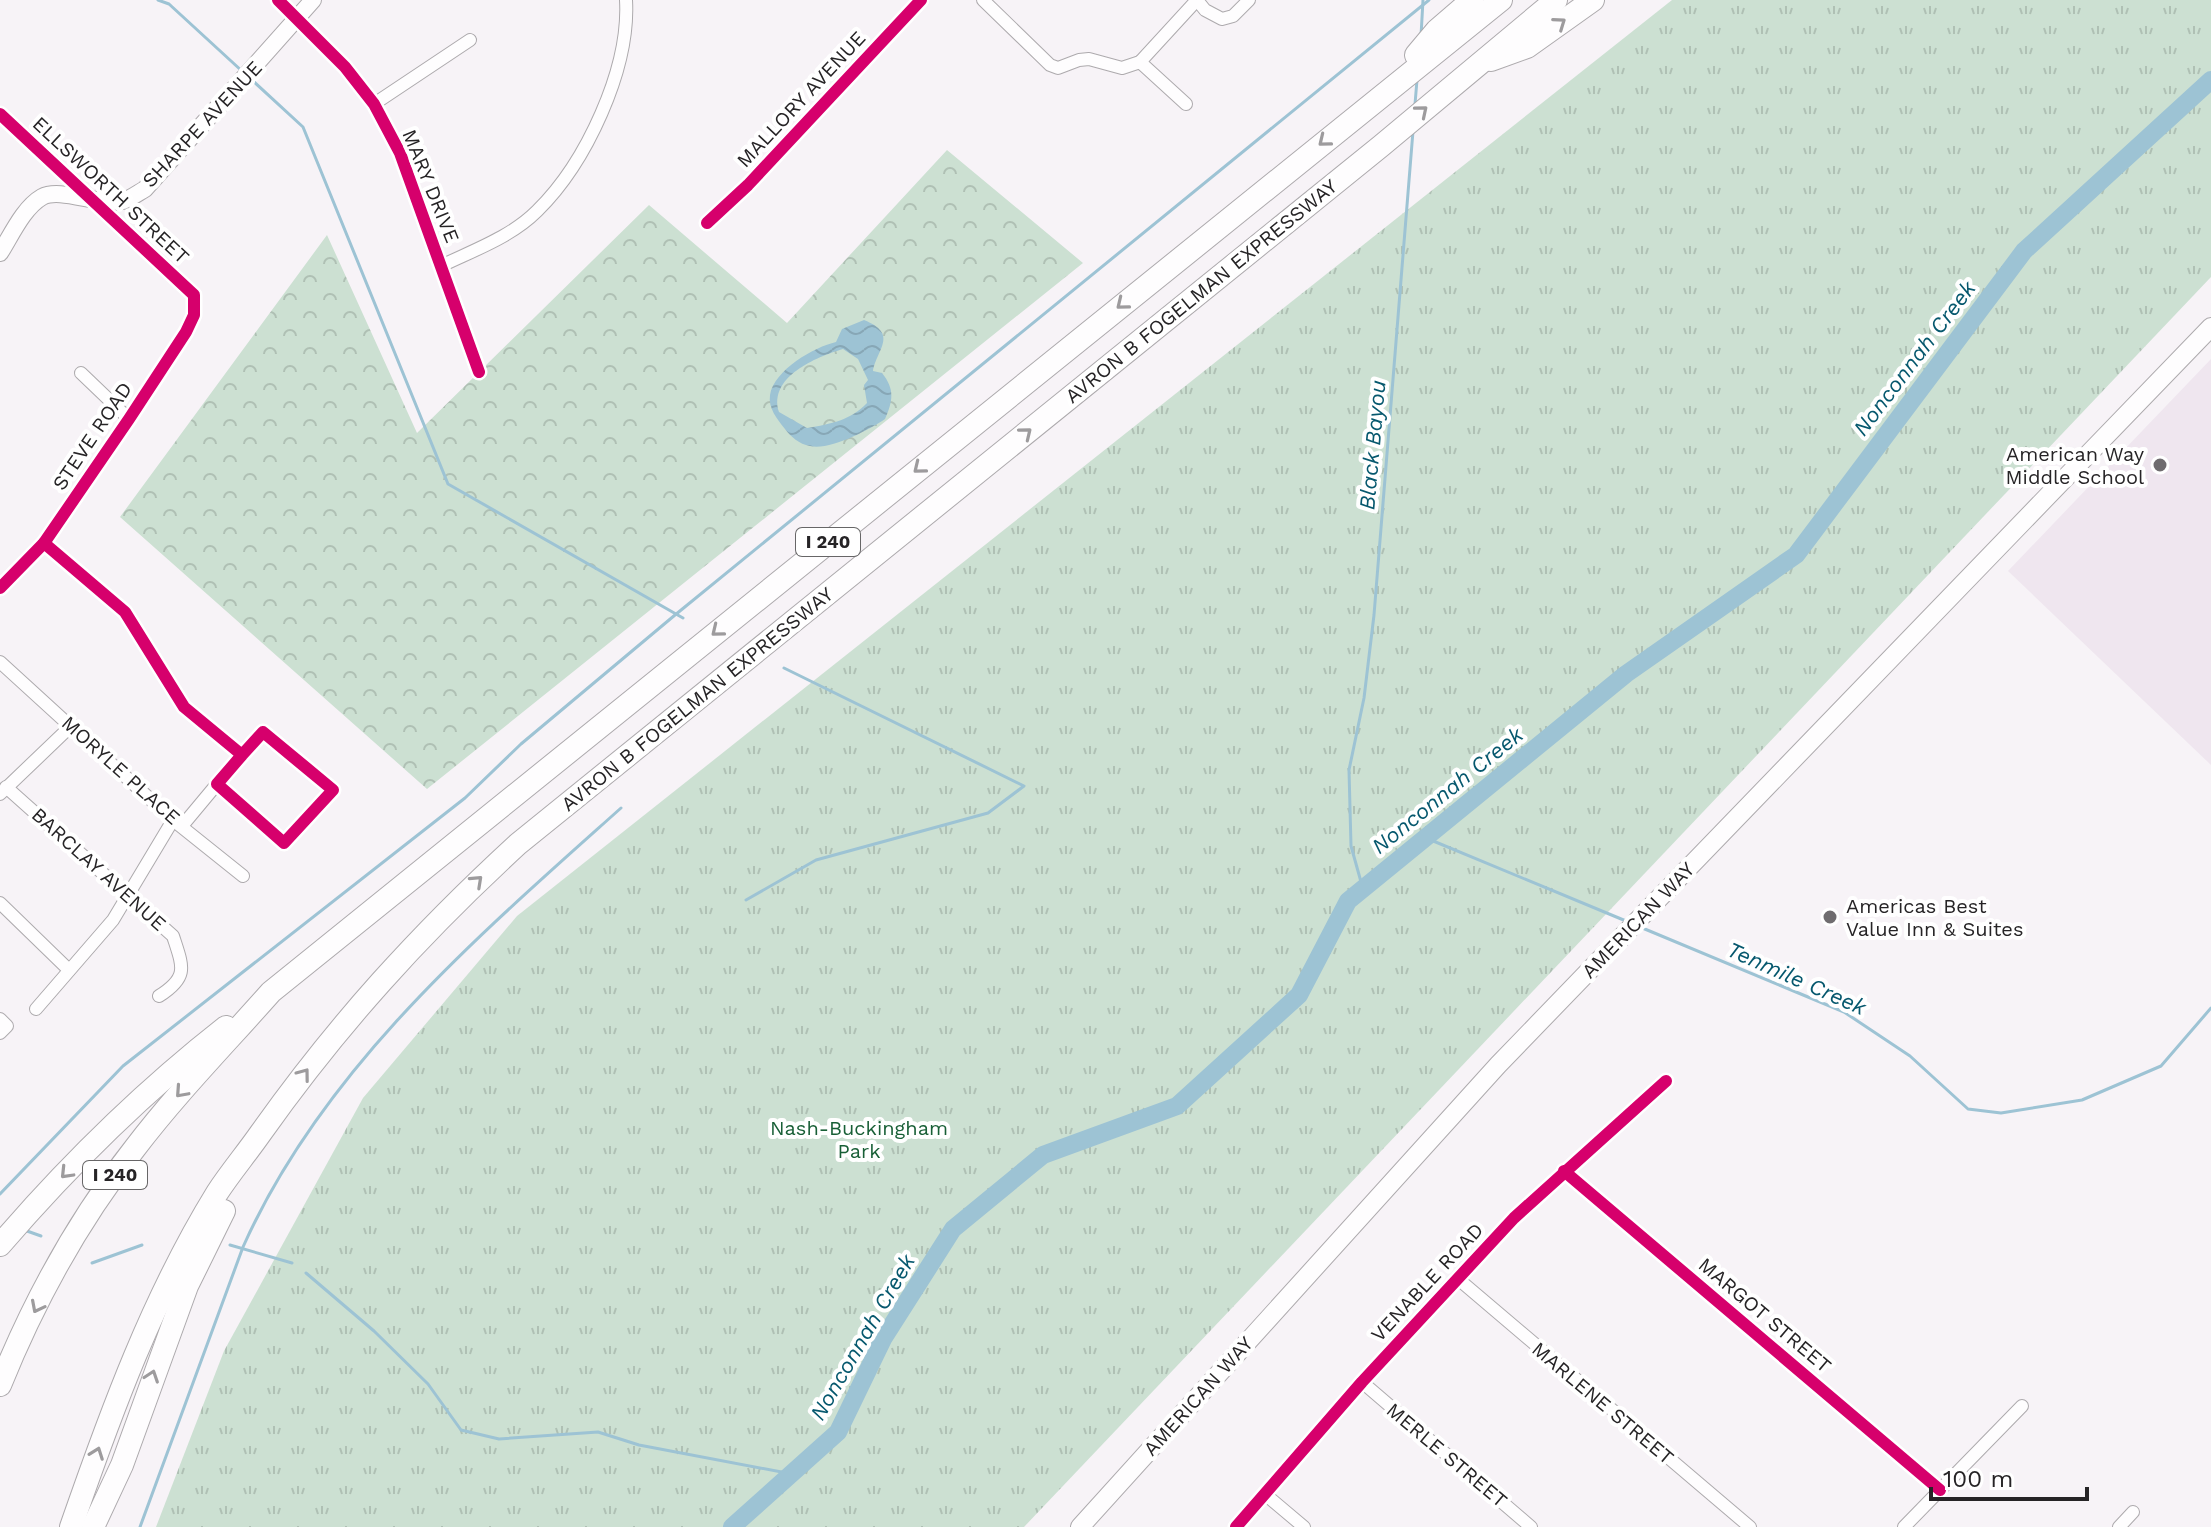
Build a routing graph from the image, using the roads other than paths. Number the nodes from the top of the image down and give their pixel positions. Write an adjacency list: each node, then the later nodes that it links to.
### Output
1 (278, 0): 13 (street, MARY DRIVE)
2 (313, 0): 13 (street, SHARPE AVENUE)
3 (626, 0): 23 (street)
4 (921, 0): 21 (street, MALLORY AVENUE)
5 (983, 0): 11 (street)
6 (1249, 0): 10 (street)
7 (1501, 0): 12 (highway)
8 (1556, 0): 16 (highway, AVRON B FOGELMAN EXPRESSWAY / I 240)
9 (1593, 0): 16 (highway, one-way to 9)
10 (1196, 1): 15 (street)
11 (998, 5): 15 (street)
12 (1467, 12): 41 (highway, AVRON B FOGELMAN EXPRESSWAY / I 240, one-way to 41)
13 (298, 19): 17 (street, MARY DRIVE); 20 (street, SHARPE AVENUE)
14 (470, 40): 17 (street)
15 (1140, 62): 18 (street)
16 (1471, 70): 47 (highway, AVRON B FOGELMAN EXPRESSWAY / I 240, one-way to 16)
17 (374, 104): 23 (street, MARY DRIVE)
18 (1186, 104)
19 (0, 114): 20 (street, ELLSWORTH STREET)
20 (92, 201): 22 (street, SHARPE AVENUE); 24 (street, ELLSWORTH STREET)
21 (707, 223)
22 (0, 253)
23 (441, 266): 26 (street, MARY DRIVE)
24 (194, 295): 28 (street, STEVE ROAD)
25 (2211, 327): 61 (main road, AMERICAN WAY)
26 (479, 372)
27 (81, 373): 28 (street)
28 (129, 419): 29 (street, STEVE ROAD)
29 (44, 543): 30 (street, STEVE ROAD); 33 (street)
30 (0, 588)
31 (0, 662): 32 (street, MORYLE PLACE)
32 (72, 725): 35 (street, BARCLAY AVENUE); 36 (street, MORYLE PLACE)
33 (242, 755): 34 (street); 34 (street)
34 (217, 784): 36 (street)
35 (3, 790): 38 (street, BARCLAY AVENUE)
36 (178, 823): 37 (street, MORYLE PLACE); 38 (street)
37 (243, 876)
38 (126, 894): 40 (street); 42 (street, BARCLAY AVENUE)
39 (0, 903): 40 (street)
40 (69, 970): 43 (street)
41 (271, 992): 49 (highway, one-way to 49); 52 (highway, AVRON B FOGELMAN EXPRESSWAY / I 240, one-way to 52)
42 (159, 996)
43 (36, 1009)
44 (0, 1019): 45 (street)
45 (0, 1033)
46 (1666, 1081): 48 (street, VENABLE ROAD)
47 (258, 1137): 54 (highway, one-way to 47); 58 (highway, AVRON B FOGELMAN EXPRESSWAY / I 240, one-way to 47)
48 (1564, 1171): 50 (street, VENABLE ROAD); 55 (street, MARGOT STREET)
49 (0, 1245)
50 (1457, 1278): 51 (street, VENABLE ROAD); 65 (street, MARLENE STREET)
51 (1362, 1382): 56 (street, VENABLE ROAD); 64 (street, MERLE STREET)
52 (0, 1385)
53 (2022, 1406): 55 (street)
54 (122, 1465): 59 (highway); 60 (highway)
55 (1940, 1490): 66 (street)
56 (1266, 1495): 62 (street, VENABLE ROAD); 63 (street)
57 (2133, 1512): 67 (street)
58 (71, 1527)
59 (93, 1527)
60 (105, 1527)
61 (1080, 1527)
62 (1236, 1527)
63 (1304, 1527)
64 (1531, 1527)
65 (1750, 1527)
66 (1904, 1527)
67 (2119, 1527)

